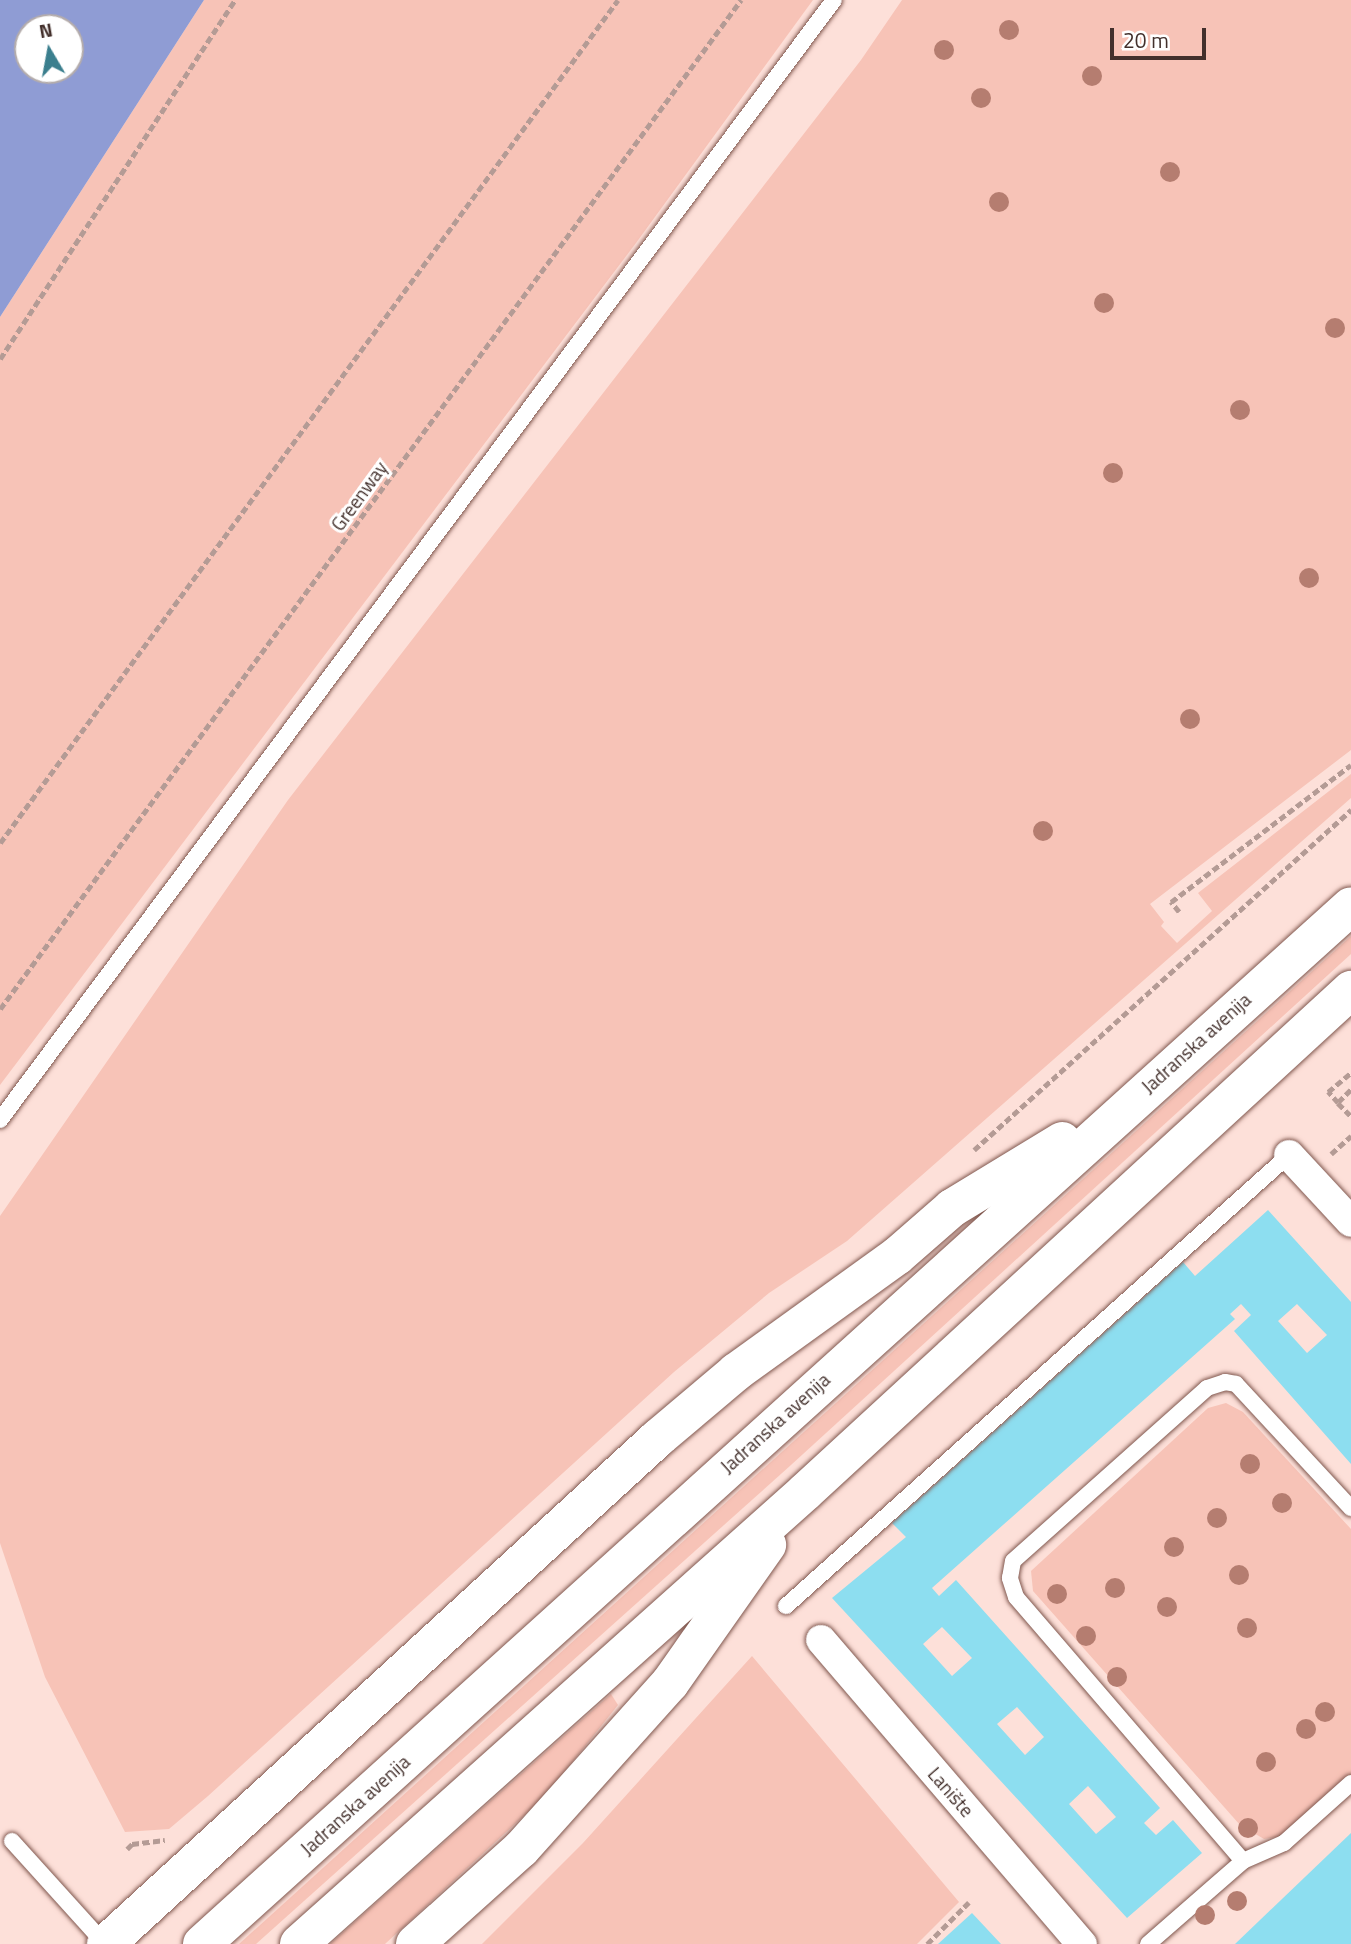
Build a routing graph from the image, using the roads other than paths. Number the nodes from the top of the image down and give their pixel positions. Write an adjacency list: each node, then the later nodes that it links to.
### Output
1 (834, 0): 5 (lane)
2 (1351, 905): 4 (main road, Jadranska avenija)
3 (1351, 990): 8 (main road)
4 (1125, 1106): 15 (main road); 16 (main road, Jadranska avenija)
5 (0, 1120)
6 (1289, 1156): 7 (street); 10 (lane)
7 (1351, 1222)
8 (804, 1492): 17 (main road); 18 (main road)
9 (1351, 1508): 14 (lane)
10 (786, 1606)
11 (821, 1640): 19 (street, Lanište)
12 (1351, 1783): 14 (lane)
13 (12, 1841): 15 (lane)
14 (1243, 1861): 20 (lane)
15 (106, 1944)
16 (202, 1944)
17 (299, 1944)
18 (415, 1944)
19 (1082, 1944)
20 (1148, 1944)

